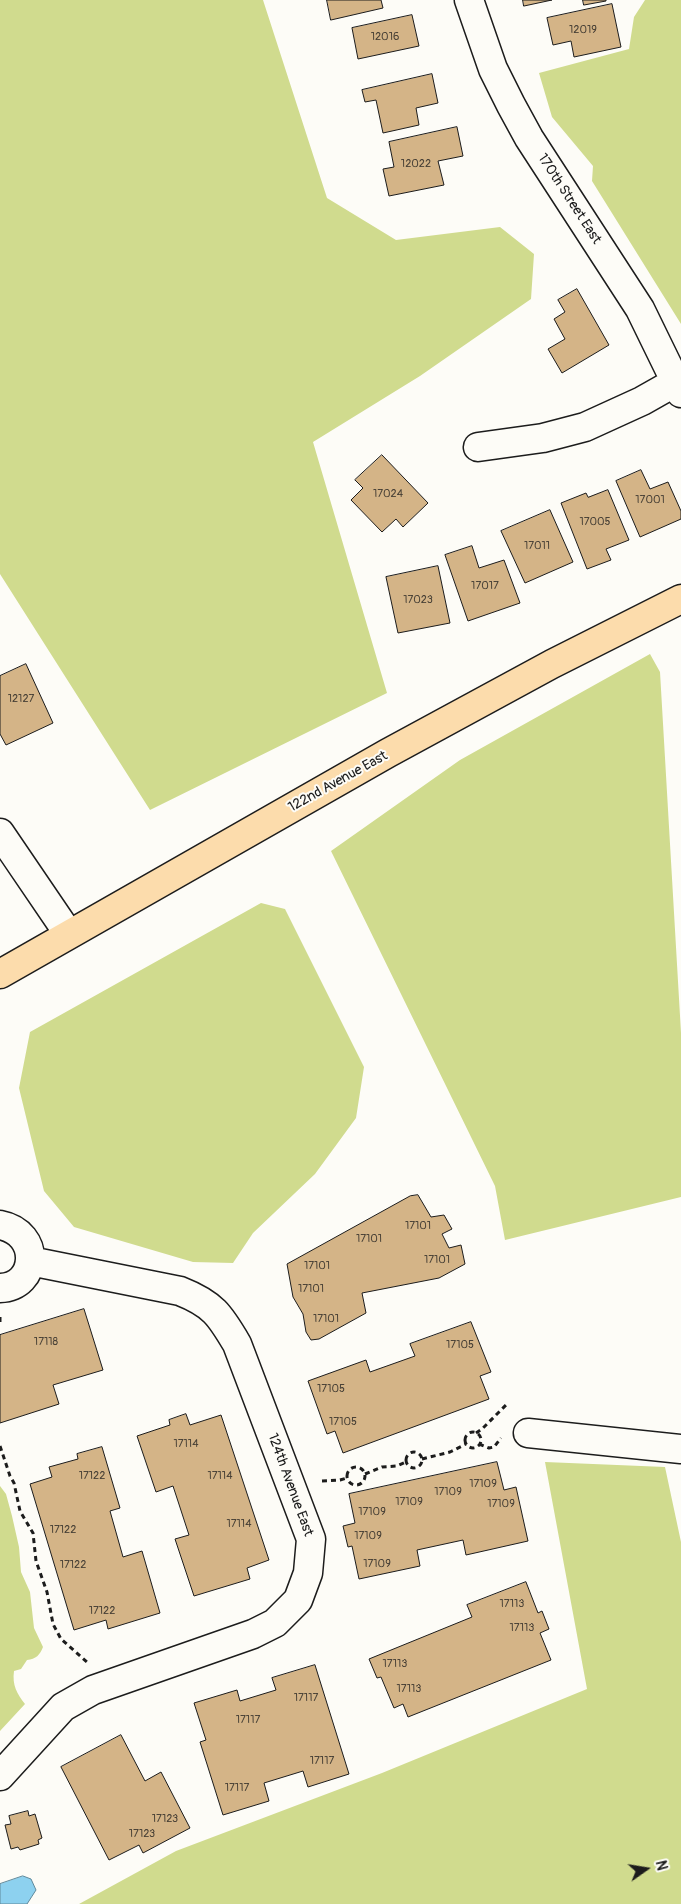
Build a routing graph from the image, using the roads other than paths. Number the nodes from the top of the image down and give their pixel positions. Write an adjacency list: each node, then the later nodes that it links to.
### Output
1 (469, 0): 2 (street, 170th Street East)
2 (679, 384): 3 (street)
3 (478, 447)
4 (681, 600): 6 (main road, 122nd Avenue East)
5 (0, 833): 6 (street)
6 (68, 934): 7 (main road, 122nd Avenue East)
7 (0, 974)
8 (0, 1226): 9 (street)
9 (30, 1261): 10 (street); 13 (street, 124th Avenue East)
10 (0, 1288)
11 (517, 1432): 12 (street)
12 (681, 1449)
13 (0, 1776)

